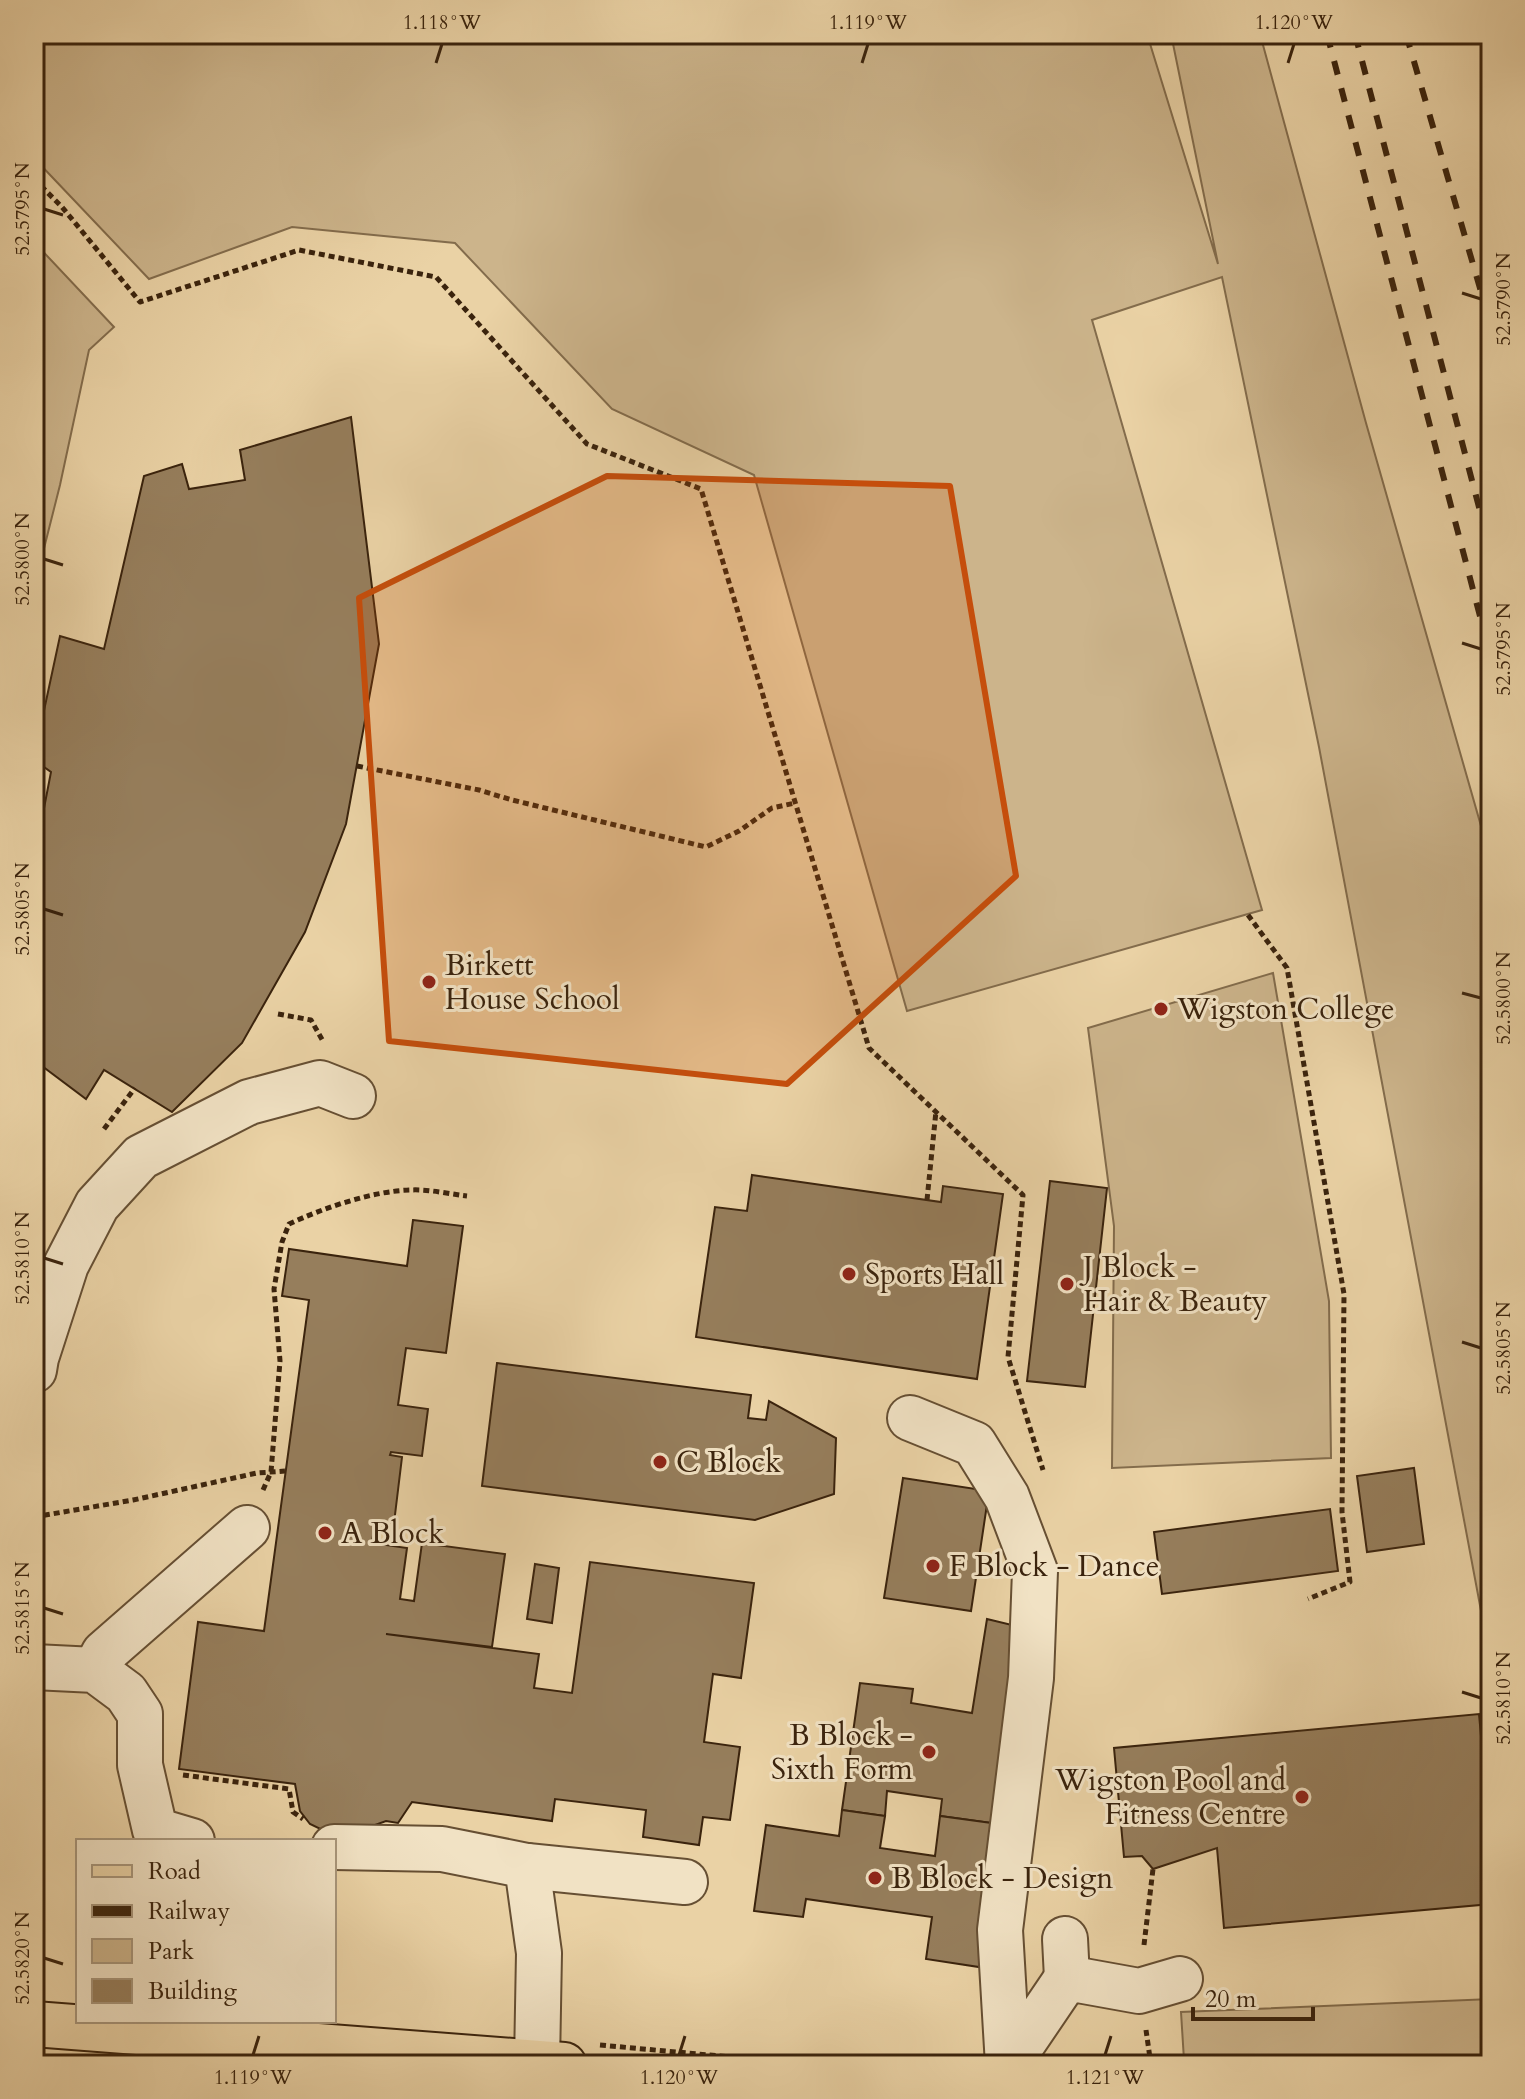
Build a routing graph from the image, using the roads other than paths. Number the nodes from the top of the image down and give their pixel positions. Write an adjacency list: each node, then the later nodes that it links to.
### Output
1 (353, 1096): 2 (lane)
2 (34, 1370)
3 (910, 1418): 14 (lane)
4 (247, 1528): 6 (lane)
5 (34, 1667): 6 (lane)
6 (95, 1670): 8 (lane)
7 (322, 1836): 9 (lane)
8 (185, 1839)
9 (527, 1866): 10 (lane); 13 (lane)
10 (685, 1882)
11 (1180, 1979): 14 (lane)
12 (34, 2024): 13 (main road)
13 (551, 2064)
14 (1008, 2065)

